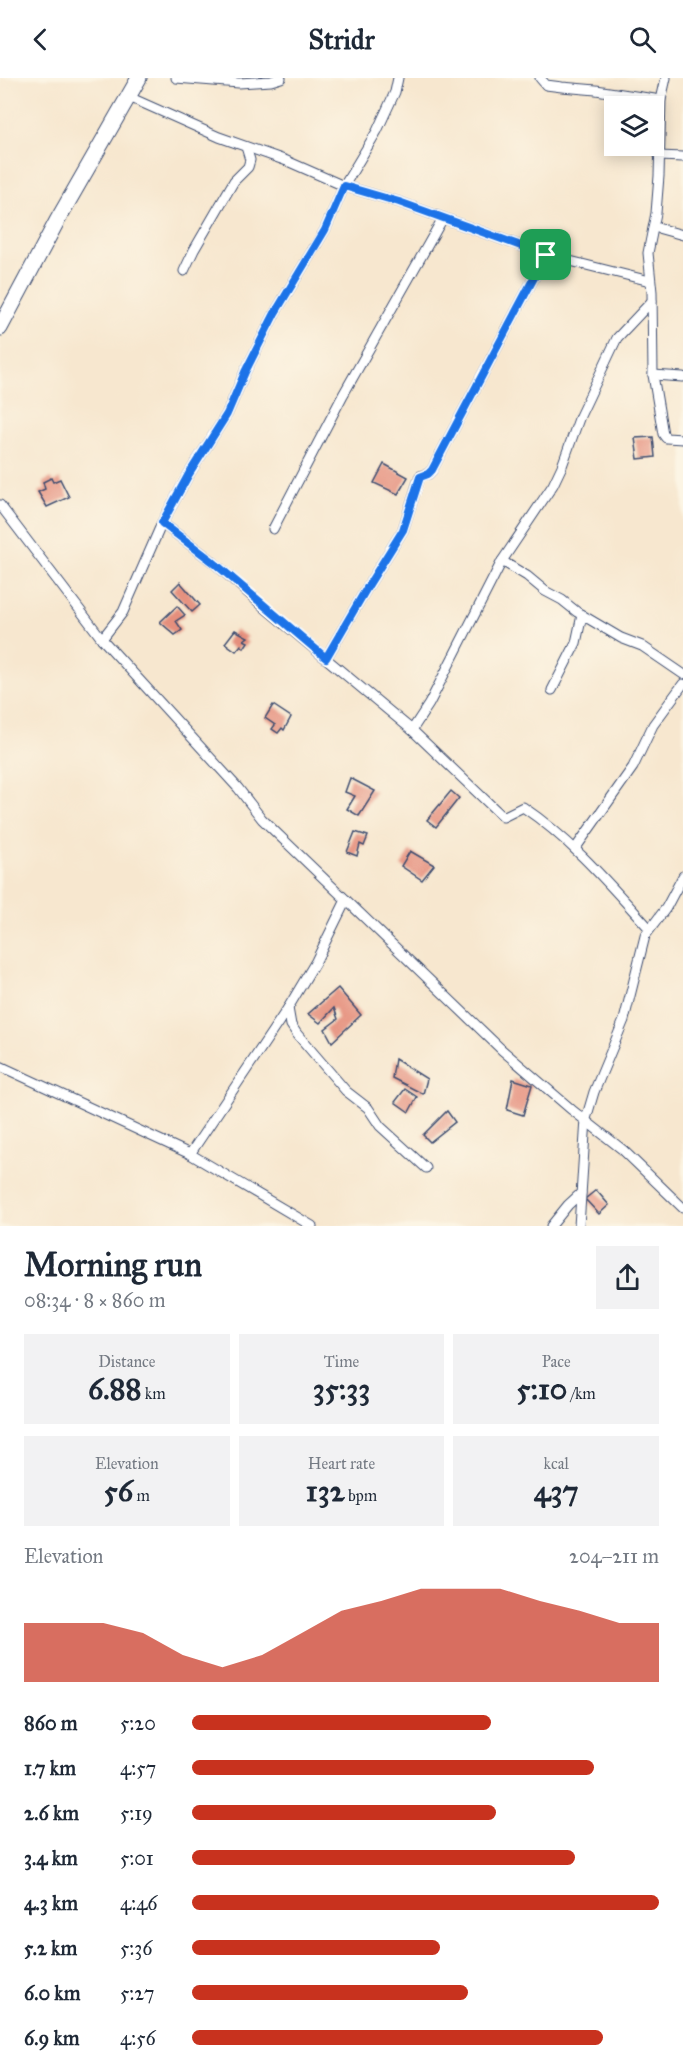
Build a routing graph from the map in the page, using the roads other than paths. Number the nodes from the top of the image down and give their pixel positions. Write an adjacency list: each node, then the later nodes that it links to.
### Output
1 (139, 78): 9 (main road)
2 (176, 78): 3 (street)
3 (281, 78)
4 (398, 78): 13 (street)
5 (540, 78): 7 (street)
6 (666, 78): 8 (street)
7 (635, 96)
8 (662, 96)
9 (129, 97): 10 (street); 21 (main road)
10 (246, 147): 13 (street); 18 (street)
11 (659, 156): 12 (street); 15 (street)
12 (683, 157)
13 (344, 186): 14 (street); 26 (street)
14 (443, 218): 17 (street); 27 (street)
15 (654, 227): 16 (street); 19 (street)
16 (683, 235)
17 (546, 255): 19 (street); 31 (street)
18 (184, 271)
19 (650, 281): 20 (street)
20 (652, 301): 22 (street); 28 (street)
21 (0, 328)
22 (653, 375): 23 (street); 24 (street)
23 (683, 377)
24 (683, 439)
25 (0, 505): 30 (street)
26 (162, 523): 30 (street); 31 (street)
27 (273, 529)
28 (502, 561): 29 (street); 35 (street)
29 (582, 615): 32 (street); 34 (street)
30 (102, 639): 38 (street)
31 (326, 658): 35 (street)
32 (683, 674)
33 (683, 684): 36 (street)
34 (552, 690)
35 (412, 730): 36 (street)
36 (575, 849): 39 (street)
37 (683, 876): 39 (street)
38 (346, 900): 40 (street); 42 (street)
39 (649, 928): 42 (street)
40 (288, 1008): 43 (street); 44 (street)
41 (0, 1066): 43 (street)
42 (585, 1119): 45 (street); 46 (street)
43 (190, 1154): 47 (street)
44 (426, 1168)
45 (581, 1193): 48 (street); 49 (street)
46 (683, 1208)
47 (312, 1226)
48 (551, 1226)
49 (579, 1226)

